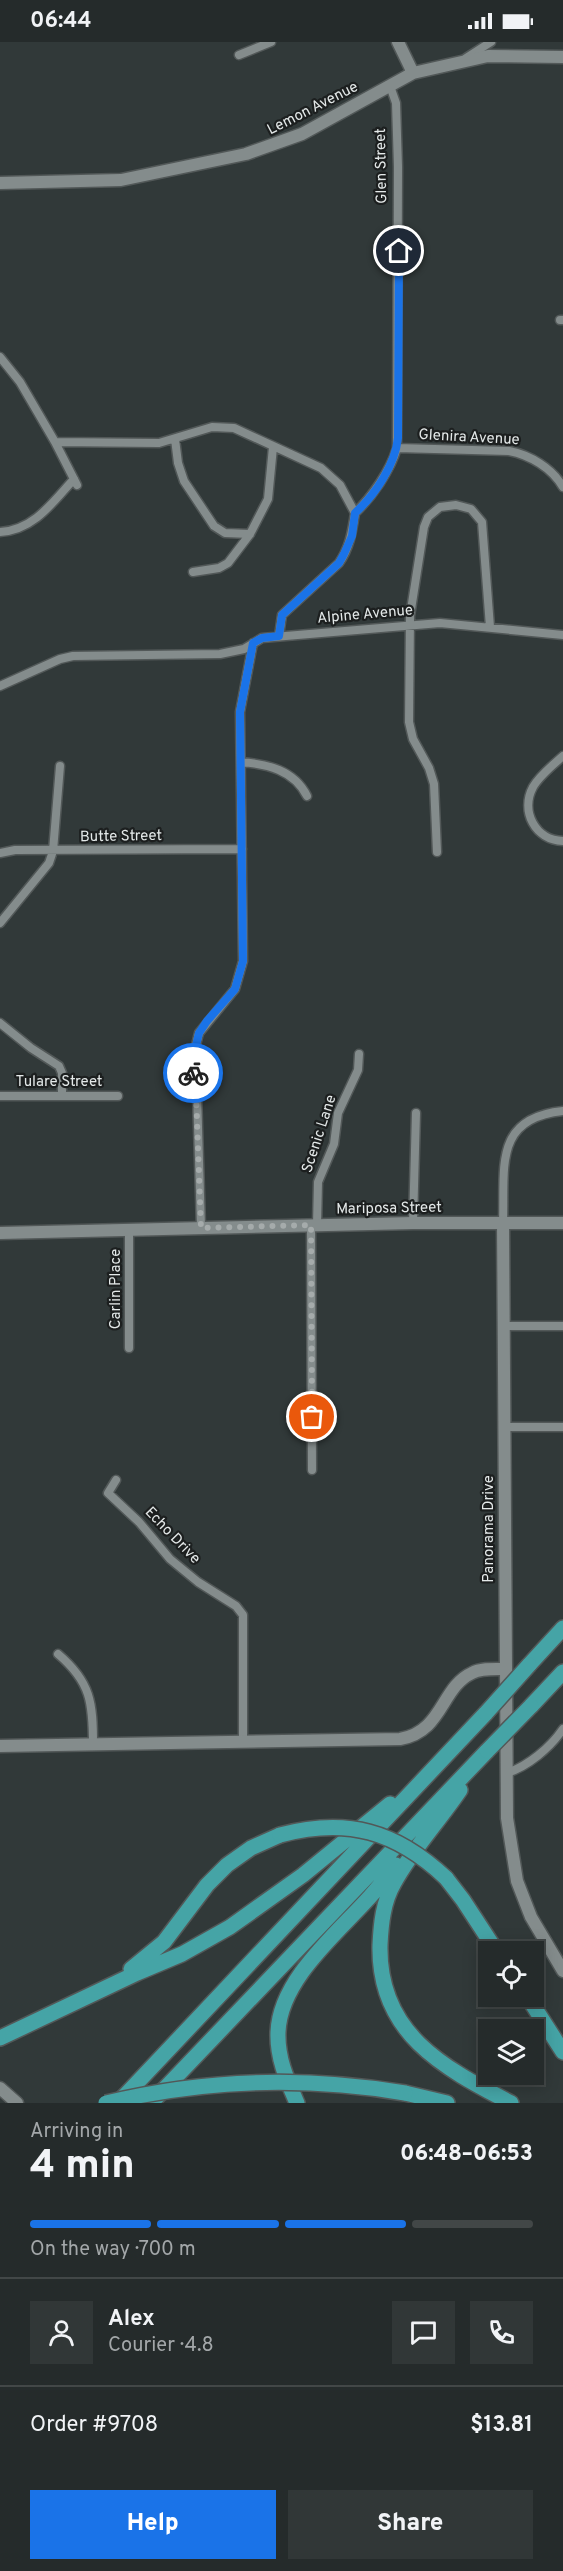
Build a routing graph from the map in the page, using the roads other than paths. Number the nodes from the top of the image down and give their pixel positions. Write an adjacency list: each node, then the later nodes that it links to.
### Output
1 (271, 42): 4 (street)
2 (398, 42): 7 (street)
3 (491, 42): 6 (street)
4 (239, 55)
5 (563, 57): 6 (street, Lemon Avenue)
6 (458, 63): 7 (street, Lemon Avenue)
7 (412, 73): 8 (street, Lemon Avenue)
8 (390, 86): 9 (street, Lemon Avenue); 14 (street, Glen Street)
9 (0, 183)
10 (0, 357): 12 (street)
11 (175, 439): 12 (street); 13 (street); 18 (street)
12 (55, 442): 17 (street)
13 (273, 447): 16 (street); 18 (street)
14 (397, 448): 15 (street, Glenira Avenue); 16 (street, Glen Street)
15 (563, 487)
16 (355, 513): 23 (street, Glen Street)
17 (0, 532)
18 (250, 534): 19 (street)
19 (193, 572)
20 (410, 625): 21 (street, Alpine Avenue); 21 (street); 23 (street, Alpine Avenue); 33 (street)
21 (490, 627): 22 (street, Alpine Avenue)
22 (563, 635)
23 (279, 636): 24 (street, Alpine Avenue)
24 (253, 643): 25 (street, Alpine Avenue); 27 (street)
25 (0, 686)
26 (563, 756): 30 (street)
27 (241, 762): 29 (street); 31 (street)
28 (60, 766): 32 (street)
29 (307, 796)
30 (563, 841)
31 (242, 849): 32 (street, Butte Street); 47 (street)
32 (53, 851): 34 (street, Butte Street); 35 (street)
33 (437, 852)
34 (0, 854)
35 (0, 923)
36 (0, 1023): 39 (street)
37 (359, 1054): 46 (street, Scenic Lane)
38 (0, 1096): 39 (street, Tulare Street)
39 (62, 1096): 40 (street, Tulare Street)
40 (118, 1096)
41 (563, 1111): 43 (street, Panorama Drive)
42 (416, 1113): 45 (street)
43 (503, 1222): 44 (street, Mariposa Street); 45 (street, Mariposa Street); 50 (street, Panorama Drive)
44 (563, 1222)
45 (412, 1223): 46 (street, Mariposa Street)
46 (314, 1225): 47 (street, Mariposa Street); 55 (street, Scenic Lane)
47 (201, 1228): 48 (street, Mariposa Street)
48 (129, 1230): 49 (street, Mariposa Street); 52 (street, Carlin Place)
49 (0, 1233)
50 (504, 1326): 51 (street); 53 (street, Panorama Drive)
51 (563, 1326)
52 (129, 1348)
53 (504, 1427): 54 (street); 59 (street, Panorama Drive)
54 (563, 1427)
55 (312, 1470)
56 (116, 1480): 63 (street, Echo Drive)
57 (563, 1628): 67 (highway, bridge)
58 (58, 1654): 64 (street)
59 (505, 1669): 63 (street); 68 (street, Panorama Drive)
60 (563, 1672): 66 (highway, bridge)
61 (563, 1729): 62 (street)
62 (560, 1738): 68 (street)
63 (243, 1743): 64 (street)
64 (93, 1745): 65 (street)
65 (0, 1746)
66 (487, 1751): 79 (highway); 80 (highway); 82 (highway)
67 (438, 1765): 71 (highway); 78 (highway)
68 (507, 1773): 70 (street, Panorama Drive)
69 (490, 1941): 71 (highway, bridge)
70 (563, 1971)
71 (104, 1989): 73 (highway)
72 (534, 2007): 74 (highway)
73 (0, 2038)
74 (563, 2052)
75 (0, 2088): 76 (street)
76 (17, 2103)
77 (106, 2103): 81 (highway, bridge)
78 (118, 2103)
79 (151, 2103)
80 (297, 2103)
81 (447, 2103)
82 (511, 2103)

